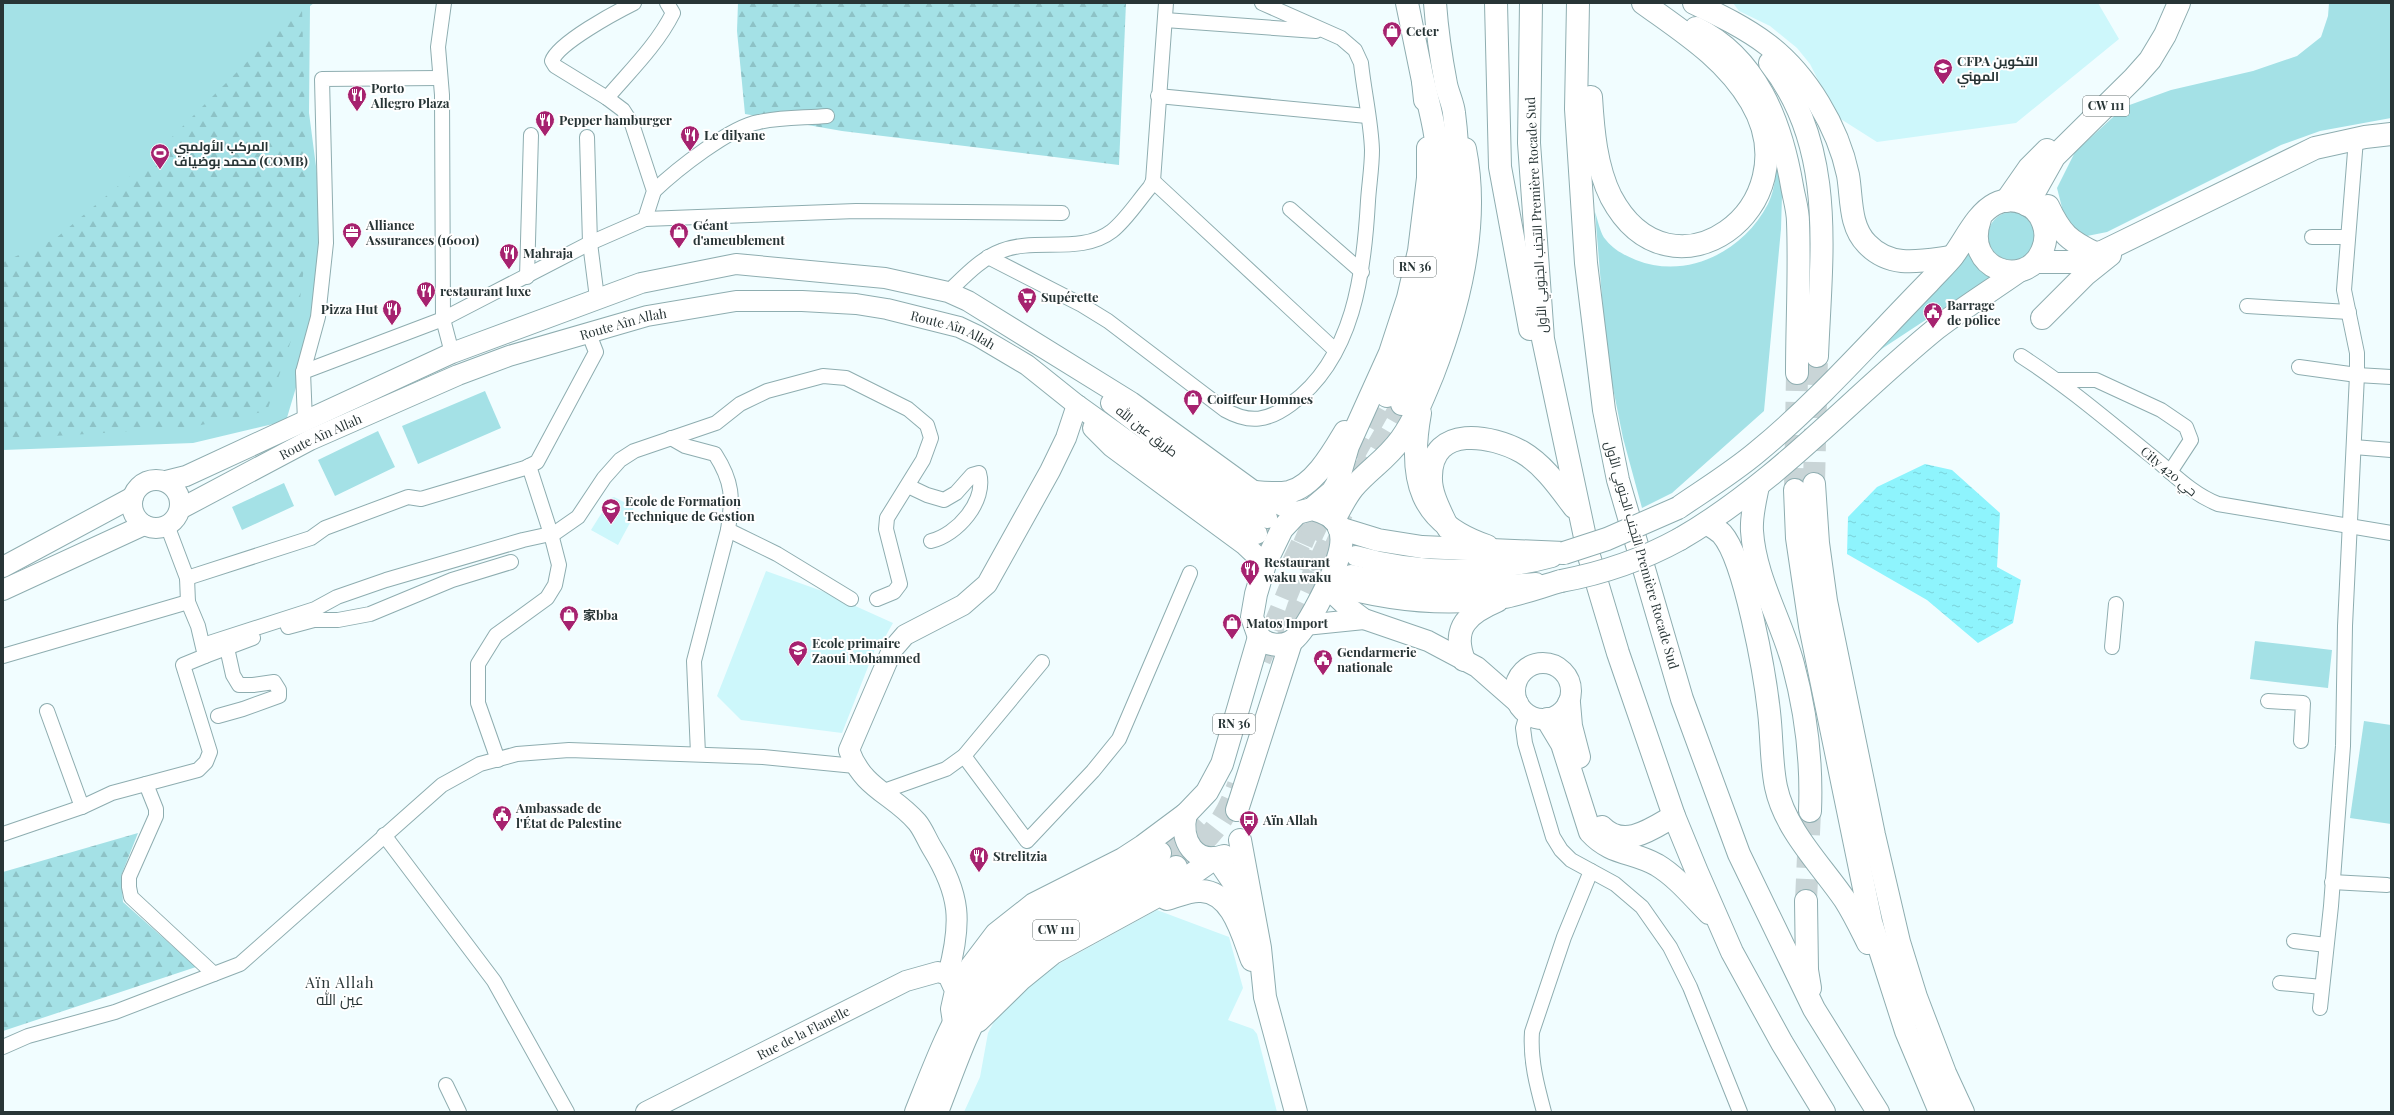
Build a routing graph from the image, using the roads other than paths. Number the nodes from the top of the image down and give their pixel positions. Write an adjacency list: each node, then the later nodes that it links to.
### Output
1 (444, 3): 19 (street)
2 (634, 3): 22 (street)
3 (667, 3): 22 (street)
4 (1166, 3): 17 (street)
5 (1262, 3): 18 (street)
6 (1407, 3): 66 (main road)
7 (1419, 3): 20 (main road)
8 (1435, 3): 20 (main road)
9 (1496, 3): 69 (main road)
10 (1531, 3): 69 (main road, التجنب الجنوبي الأول Première Rocade Sud)
11 (1643, 3): 15 (main road); 62 (main road)
12 (1694, 3): 16 (main road)
13 (2163, 3): 32 (main road)
14 (2179, 3): 29 (main road, CW 111)
15 (1577, 11): 160 (main road, التجنب الجنوبي الأول Première Rocade Sud)
16 (1720, 16): 44 (main road); 58 (main road)
17 (1165, 20): 18 (street); 21 (street)
18 (1324, 32): 24 (street)
19 (439, 78): 53 (street); 61 (street)
20 (1446, 84): 66 (main road)
21 (1158, 96): 24 (street); 30 (street)
22 (607, 98): 31 (street)
23 (827, 116): 31 (street)
24 (1368, 116): 46 (street)
25 (2391, 134): 28 (main road)
26 (531, 135): 47 (street)
27 (587, 137): 41 (street)
28 (2356, 139): 39 (street); 40 (main road)
29 (2043, 174): 33 (main road, CW 111); 42 (main road)
30 (1153, 180): 43 (street); 56 (street)
31 (654, 191): 36 (street)
32 (2006, 201): 33 (main road); 37 (main road)
33 (2027, 205): 45 (main road)
34 (1290, 209): 46 (street)
35 (1062, 213): 36 (street)
36 (645, 219): 41 (street)
37 (1980, 219): 44 (main road); 45 (main road)
38 (2312, 236): 39 (street)
39 (2348, 237): 51 (street)
40 (2133, 239): 42 (main road); 52 (main road)
41 (590, 243): 47 (street); 49 (street)
42 (2097, 254): 45 (main road)
43 (988, 257): 48 (street); 56 (street)
44 (1952, 257): 96 (main road, bridge)
45 (2027, 266): 79 (main road)
46 (1362, 272): 56 (street)
47 (527, 277): 53 (street)
48 (948, 292): 49 (main road, Route Aîn Allah); 55 (main road, Route Aîn Allah)
49 (597, 298): 57 (main road, Route Aîn Allah)
50 (2247, 306): 51 (street)
51 (2349, 312): 63 (street)
52 (2042, 318)
53 (443, 319): 57 (street); 61 (street)
54 (589, 334): 67 (main road, Route Aîn Allah); 75 (street); 82 (main road, Route Aîn Allah)
55 (1031, 338): 67 (main road, طريق عين الله); 80 (main road)
56 (1335, 350)
57 (452, 353): 68 (main road, Route Aîn Allah)
58 (1817, 356)
59 (2021, 356): 65 (street, City 420 حي)
60 (2299, 367): 63 (street)
61 (303, 372): 68 (street)
62 (1797, 373)
63 (2357, 376): 64 (street); 72 (street)
64 (2391, 377)
65 (2057, 380): 76 (street, City 420 حي); 76 (street)
66 (1395, 400): 80 (main road); 83 (main road); 86 (main road); 90 (main road)
67 (1077, 405): 98 (main road); 130 (main road)
68 (305, 421): 77 (main road, Route Aîn Allah)
69 (1559, 422): 84 (main road, التجنب الجنوبي الأول Première Rocade Sud)
70 (696, 430): 71 (street); 74 (street); 78 (street)
71 (671, 438): 74 (street); 93 (street)
72 (2354, 447): 73 (street); 89 (street)
73 (2391, 450)
74 (715, 454): 91 (street)
75 (529, 466): 93 (street); 101 (street)
76 (2170, 472): 89 (street, City 420 حي)
77 (166, 482): 81 (main road); 82 (main road)
78 (908, 486): 94 (street); 107 (street)
79 (1758, 486): 85 (main road); 136 (main road)
80 (1255, 492): 83 (main road)
81 (133, 497): 87 (main road); 99 (main road)
82 (180, 509): 88 (main road)
83 (1305, 511): 86 (main road); 98 (main road)
84 (1578, 512): 90 (main road); 137 (main road, التجنب الجنوبي الأول Première Rocade Sud)
85 (1707, 523): 102 (main road, bridge); 155 (main road)
86 (1337, 524): 95 (main road); 103 (main road)
87 (144, 525): 88 (main road); 104 (main road)
88 (167, 525): 101 (street)
89 (2351, 527): 92 (street, City 420 حي); 145 (street)
90 (1448, 528): 95 (main road)
91 (728, 530): 106 (street); 127 (street)
92 (2391, 533)
93 (552, 534): 116 (street); 129 (street)
94 (931, 541)
95 (1499, 551): 96 (main road)
96 (1564, 553): 102 (main road)
97 (511, 562): 115 (street)
98 (1265, 564): 112 (main road)
99 (3, 567)
100 (1190, 573): 128 (street)
101 (187, 578): 108 (street)
102 (1561, 581): 105 (main road)
103 (1327, 585): 105 (main road); 110 (main road); 111 (main road)
104 (3, 590)
105 (1506, 596): 119 (main road)
106 (851, 599)
107 (877, 599)
108 (188, 602): 116 (street); 117 (street)
109 (2116, 604): 114 (street)
110 (1364, 619): 111 (main road); 119 (main road)
111 (1305, 626): 113 (main road)
112 (1255, 627): 113 (main road); 134 (main road, RN 36); 141 (main road)
113 (1290, 642): 135 (main road, RN 36)
114 (2112, 647)
115 (226, 648): 116 (street); 125 (street)
116 (204, 650): 131 (street)
117 (3, 656)
118 (1042, 662): 128 (street)
119 (1471, 663): 120 (main road); 124 (main road)
120 (1526, 669): 122 (main road); 124 (main road)
121 (2268, 701): 126 (street)
122 (1569, 703): 124 (main road); 137 (main road)
123 (47, 711): 133 (street)
124 (1531, 712): 144 (street); 149 (main road)
125 (218, 716)
126 (2301, 741)
127 (698, 754): 129 (street); 130 (street)
128 (964, 756): 132 (street)
129 (498, 760): 139 (street)
130 (855, 766): 132 (main road)
131 (146, 784): 133 (street); 153 (street)
132 (881, 792): 154 (main road)
133 (82, 807): 138 (street)
134 (1191, 809): 135 (main road); 141 (main road); 142 (main road)
135 (1237, 810): 140 (main road)
136 (1810, 811)
137 (1674, 816): 149 (main road, التجنب الجنوبي الأول Première Rocade Sud)
138 (3, 834)
139 (384, 835): 153 (street); 165 (street)
140 (1240, 840): 142 (main road); 152 (main road)
141 (1159, 844): 154 (main road); 161 (main road)
142 (1216, 858): 148 (main road); 152 (main road)
143 (1176, 867): 161 (main road, CW 111)
144 (1591, 871): 170 (street); 171 (street)
145 (2332, 882): 146 (street); 151 (street)
146 (2387, 885)
147 (1806, 901): 160 (main road)
148 (1128, 912): 158 (main road); 161 (main road)
149 (1719, 924): 172 (main road)
150 (2294, 941): 151 (street)
151 (2326, 945): 157 (street)
152 (1260, 948): 158 (main road)
153 (214, 974): 162 (street)
154 (952, 983): 161 (main road); 166 (main road, Rue de la Flanelle)
155 (1890, 984): 174 (main road); 175 (main road)
156 (2280, 984): 157 (street)
157 (2322, 987): 159 (street)
158 (1265, 997): 169 (main road)
159 (2320, 1008)
160 (1814, 1009): 173 (main road, التجنب الجنوبي الأول Première Rocade Sud)
161 (962, 1027): 167 (main road, CW 111); 168 (main road, CW 111)
162 (3, 1047)
163 (446, 1086): 164 (street)
164 (459, 1112)
165 (567, 1112)
166 (646, 1112)
167 (916, 1112)
168 (937, 1112)
169 (1296, 1112)
170 (1544, 1112)
171 (1740, 1112)
172 (1824, 1112)
173 (1878, 1112)
174 (1940, 1112)
175 (1963, 1112)

